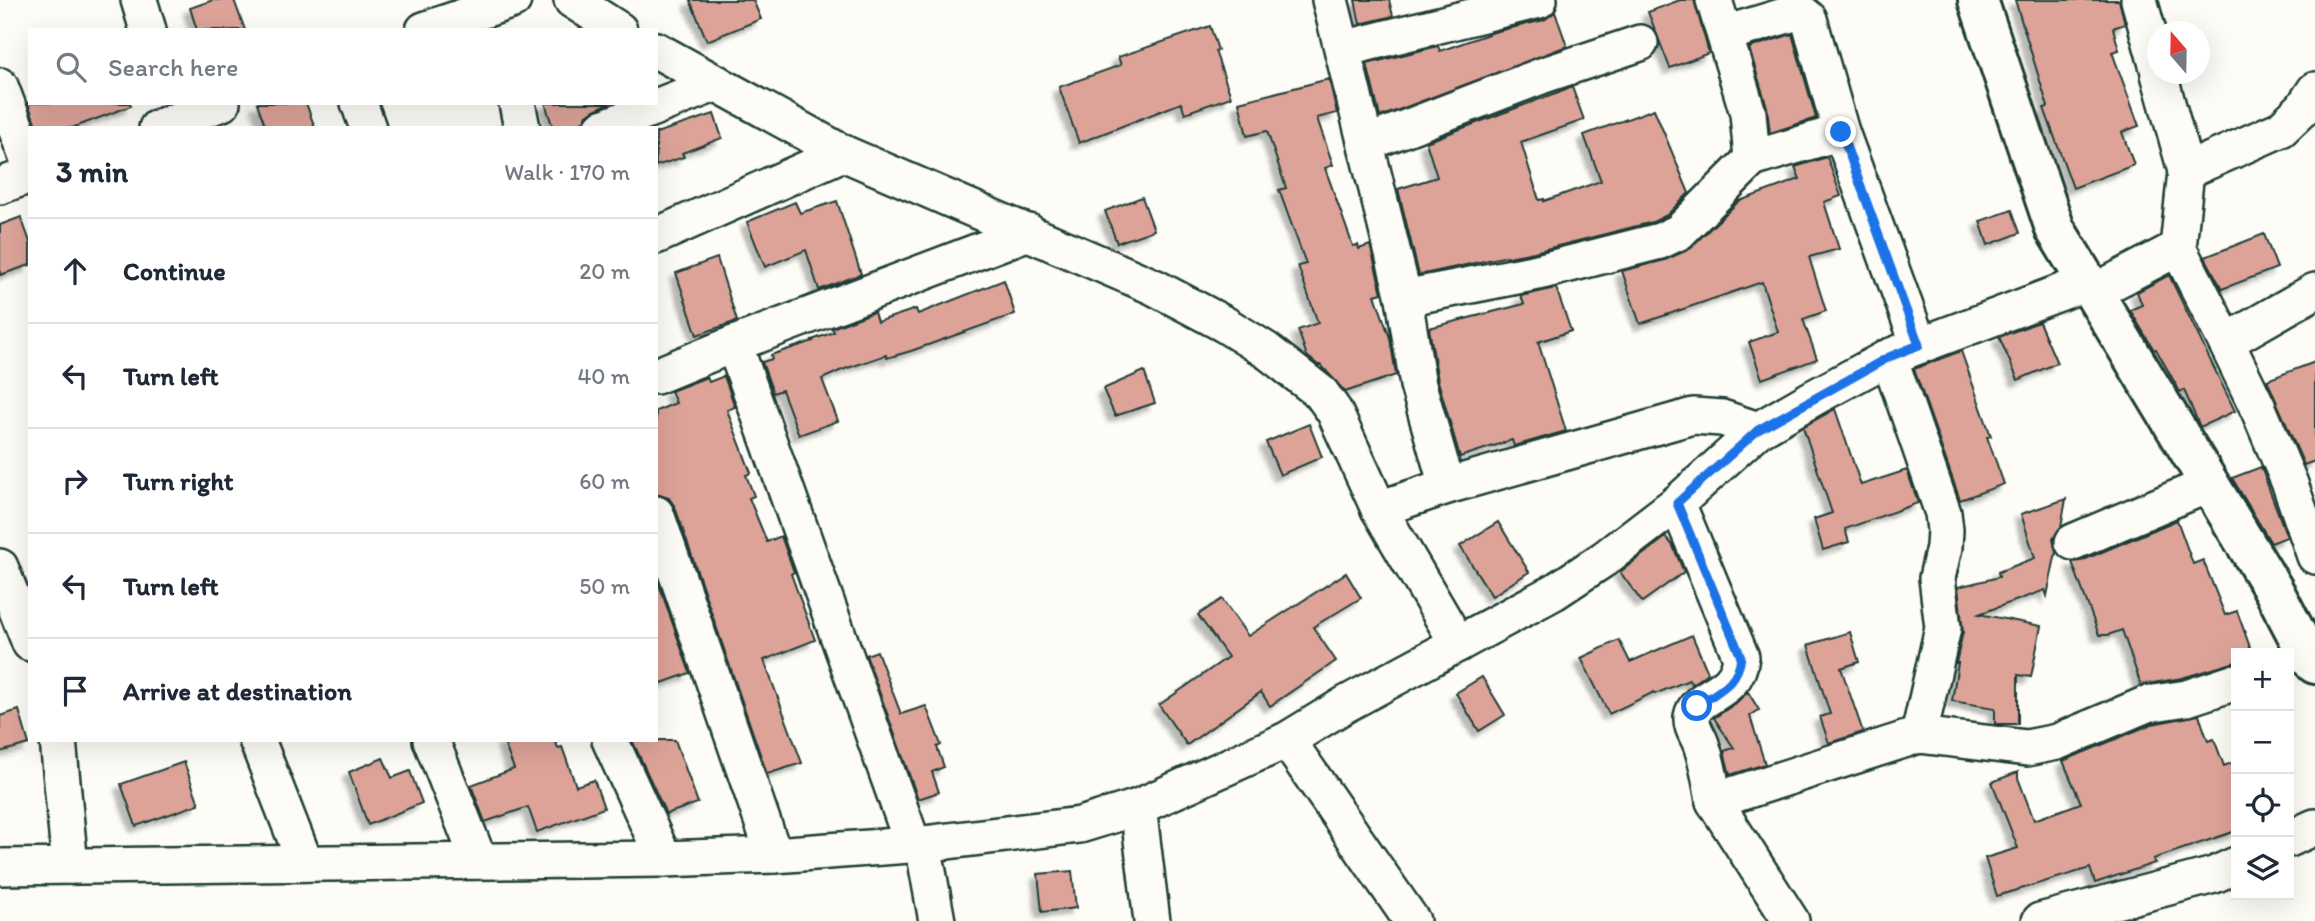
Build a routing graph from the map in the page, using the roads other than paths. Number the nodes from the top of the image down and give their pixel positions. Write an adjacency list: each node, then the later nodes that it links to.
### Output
1 (139, 0): 9 (street)
2 (572, 0): 11 (street)
3 (1330, 0): 15 (street)
4 (1539, 0): 15 (street)
5 (1714, 0): 13 (street)
6 (1978, 0): 39 (street)
7 (2139, 0): 12 (street)
8 (510, 11): 10 (street)
9 (147, 28)
10 (433, 28)
11 (616, 28)
12 (2147, 29)
13 (1725, 34): 28 (street); 31 (street)
14 (1640, 43): 29 (street)
15 (1343, 49): 29 (street)
16 (658, 51): 17 (street)
17 (717, 83): 27 (street); 30 (street)
18 (2162, 84): 33 (street)
19 (0, 86): 32 (street)
20 (216, 105): 24 (street)
21 (360, 105): 25 (street)
22 (517, 105): 26 (street)
23 (2311, 105): 33 (street)
24 (176, 119)
25 (367, 126)
26 (522, 126)
27 (607, 126)
28 (1841, 132): 31 (street); 44 (street)
29 (1367, 143): 41 (street)
30 (843, 153): 36 (street); 37 (street)
31 (1752, 159): 41 (street)
32 (28, 160)
33 (2186, 172): 38 (street)
34 (28, 176): 35 (street)
35 (0, 186)
36 (1029, 232): 43 (street); 50 (street)
37 (658, 235)
38 (2178, 248): 39 (street); 42 (street)
39 (2091, 287): 44 (street); 47 (street)
40 (2315, 291): 42 (street)
41 (1404, 298): 48 (street)
42 (2226, 342): 53 (street)
43 (734, 344): 45 (street); 69 (street)
44 (1904, 351): 46 (street); 59 (street)
45 (658, 375)
46 (1758, 430): 48 (street); 49 (street)
47 (2210, 484): 52 (street); 57 (street)
48 (1447, 486): 50 (street)
49 (1677, 503): 56 (street); 65 (street)
50 (1379, 509): 56 (street)
51 (658, 520): 70 (street)
52 (2073, 542)
53 (2315, 556)
54 (0, 567): 55 (street)
55 (28, 638)
56 (1458, 644): 60 (street)
57 (2303, 659)
58 (2231, 683): 59 (street)
59 (1919, 735): 65 (street)
60 (1287, 740): 66 (street); 79 (street)
61 (58, 742): 74 (street)
62 (258, 742): 73 (street)
63 (432, 742): 72 (street)
64 (611, 742): 71 (street)
65 (1714, 801): 80 (street)
66 (1138, 807): 69 (street); 78 (street)
67 (2315, 827): 68 (street)
68 (2293, 837)
69 (918, 844): 70 (street); 77 (street)
70 (774, 855): 71 (street)
71 (664, 859): 72 (street)
72 (479, 861): 73 (street)
73 (305, 863): 74 (street)
74 (69, 866): 75 (street)
75 (0, 867)
76 (2231, 867): 81 (street)
77 (937, 921)
78 (1152, 921)
79 (1412, 921)
80 (1791, 921)
81 (2040, 921)

